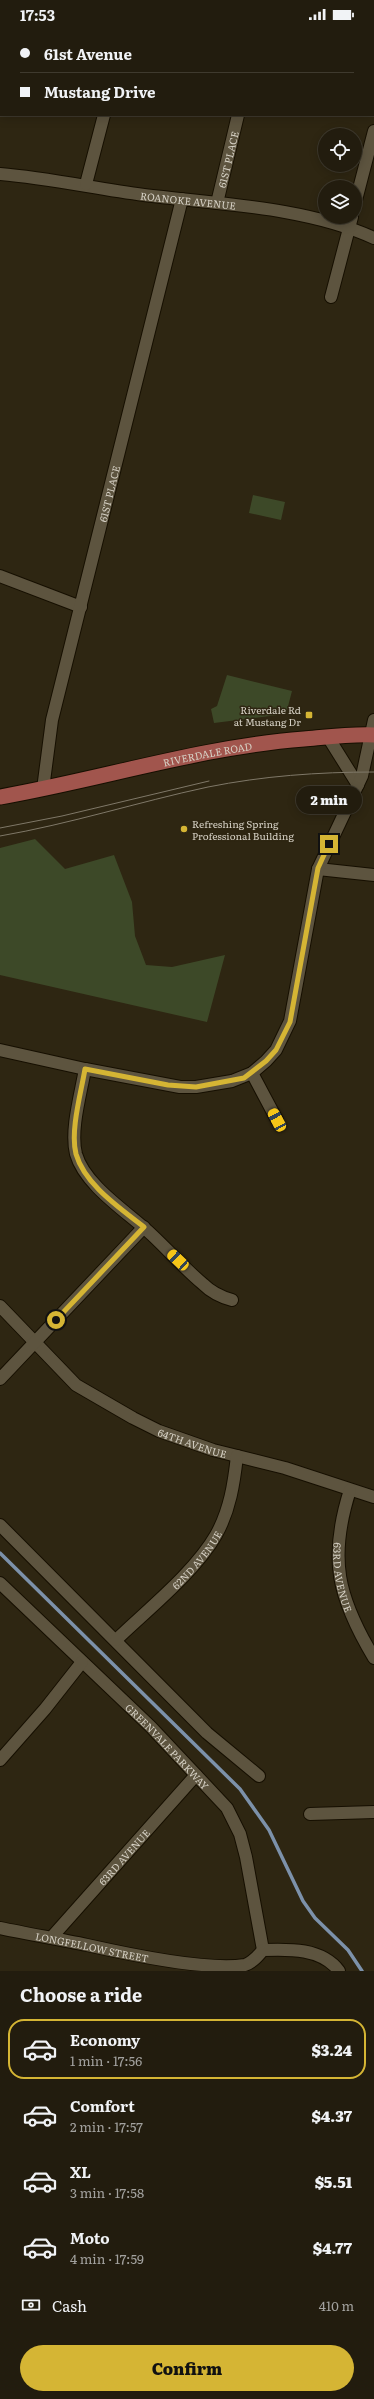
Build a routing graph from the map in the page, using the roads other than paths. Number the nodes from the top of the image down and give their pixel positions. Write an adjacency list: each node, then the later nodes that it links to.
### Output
1 (104, 116): 6 (street)
2 (238, 116): 8 (street, 61ST PLACE)
3 (374, 131): 5 (street)
4 (0, 174): 6 (street, ROANOKE AVENUE)
5 (361, 180)
6 (86, 184): 7 (street, ROANOKE AVENUE)
7 (182, 199): 8 (street, ROANOKE AVENUE); 15 (street, 61ST PLACE)
8 (217, 203): 9 (street, ROANOKE AVENUE)
9 (318, 219)
10 (349, 224): 13 (street)
11 (353, 224): 12 (street, ROANOKE AVENUE)
12 (374, 238)
13 (331, 297)
14 (0, 576): 15 (street)
15 (82, 607): 21 (street, 61ST PLACE)
16 (374, 720): 17 (street)
17 (373, 735): 18 (main road, RIVERDALE ROAD); 19 (street)
18 (328, 737): 19 (street); 21 (main road, RIVERDALE ROAD)
19 (358, 785): 23 (street)
20 (0, 788): 21 (main road, RIVERDALE ROAD)
21 (43, 789): 22 (main road, RIVERDALE ROAD)
22 (0, 796)
23 (318, 868): 24 (street); 27 (street)
24 (374, 875)
25 (0, 1050): 26 (street)
26 (85, 1069): 27 (street); 29 (street)
27 (252, 1073): 28 (street)
28 (277, 1120)
29 (144, 1227): 30 (street); 32 (street)
30 (232, 1300)
31 (0, 1306): 32 (street, 64TH AVENUE)
32 (35, 1343): 33 (street); 34 (street, 64TH AVENUE)
33 (0, 1379)
34 (237, 1456): 35 (street, 64TH AVENUE); 39 (street, 62ND AVENUE)
35 (350, 1490): 36 (street, 64TH AVENUE); 40 (street, 63RD AVENUE)
36 (374, 1497)
37 (0, 1525): 39 (street)
38 (0, 1583): 41 (street, GREENVALE PARKWAY)
39 (116, 1640): 44 (street)
40 (374, 1658)
41 (82, 1662): 42 (street); 43 (street, GREENVALE PARKWAY)
42 (0, 1760)
43 (196, 1775): 48 (street, 63RD AVENUE); 49 (street, GREENVALE PARKWAY)
44 (258, 1776)
45 (374, 1812): 46 (street)
46 (310, 1814)
47 (0, 1928): 48 (street, LONGFELLOW STREET)
48 (50, 1938): 49 (street, LONGFELLOW STREET)
49 (263, 1950): 50 (street)
50 (339, 1971)

